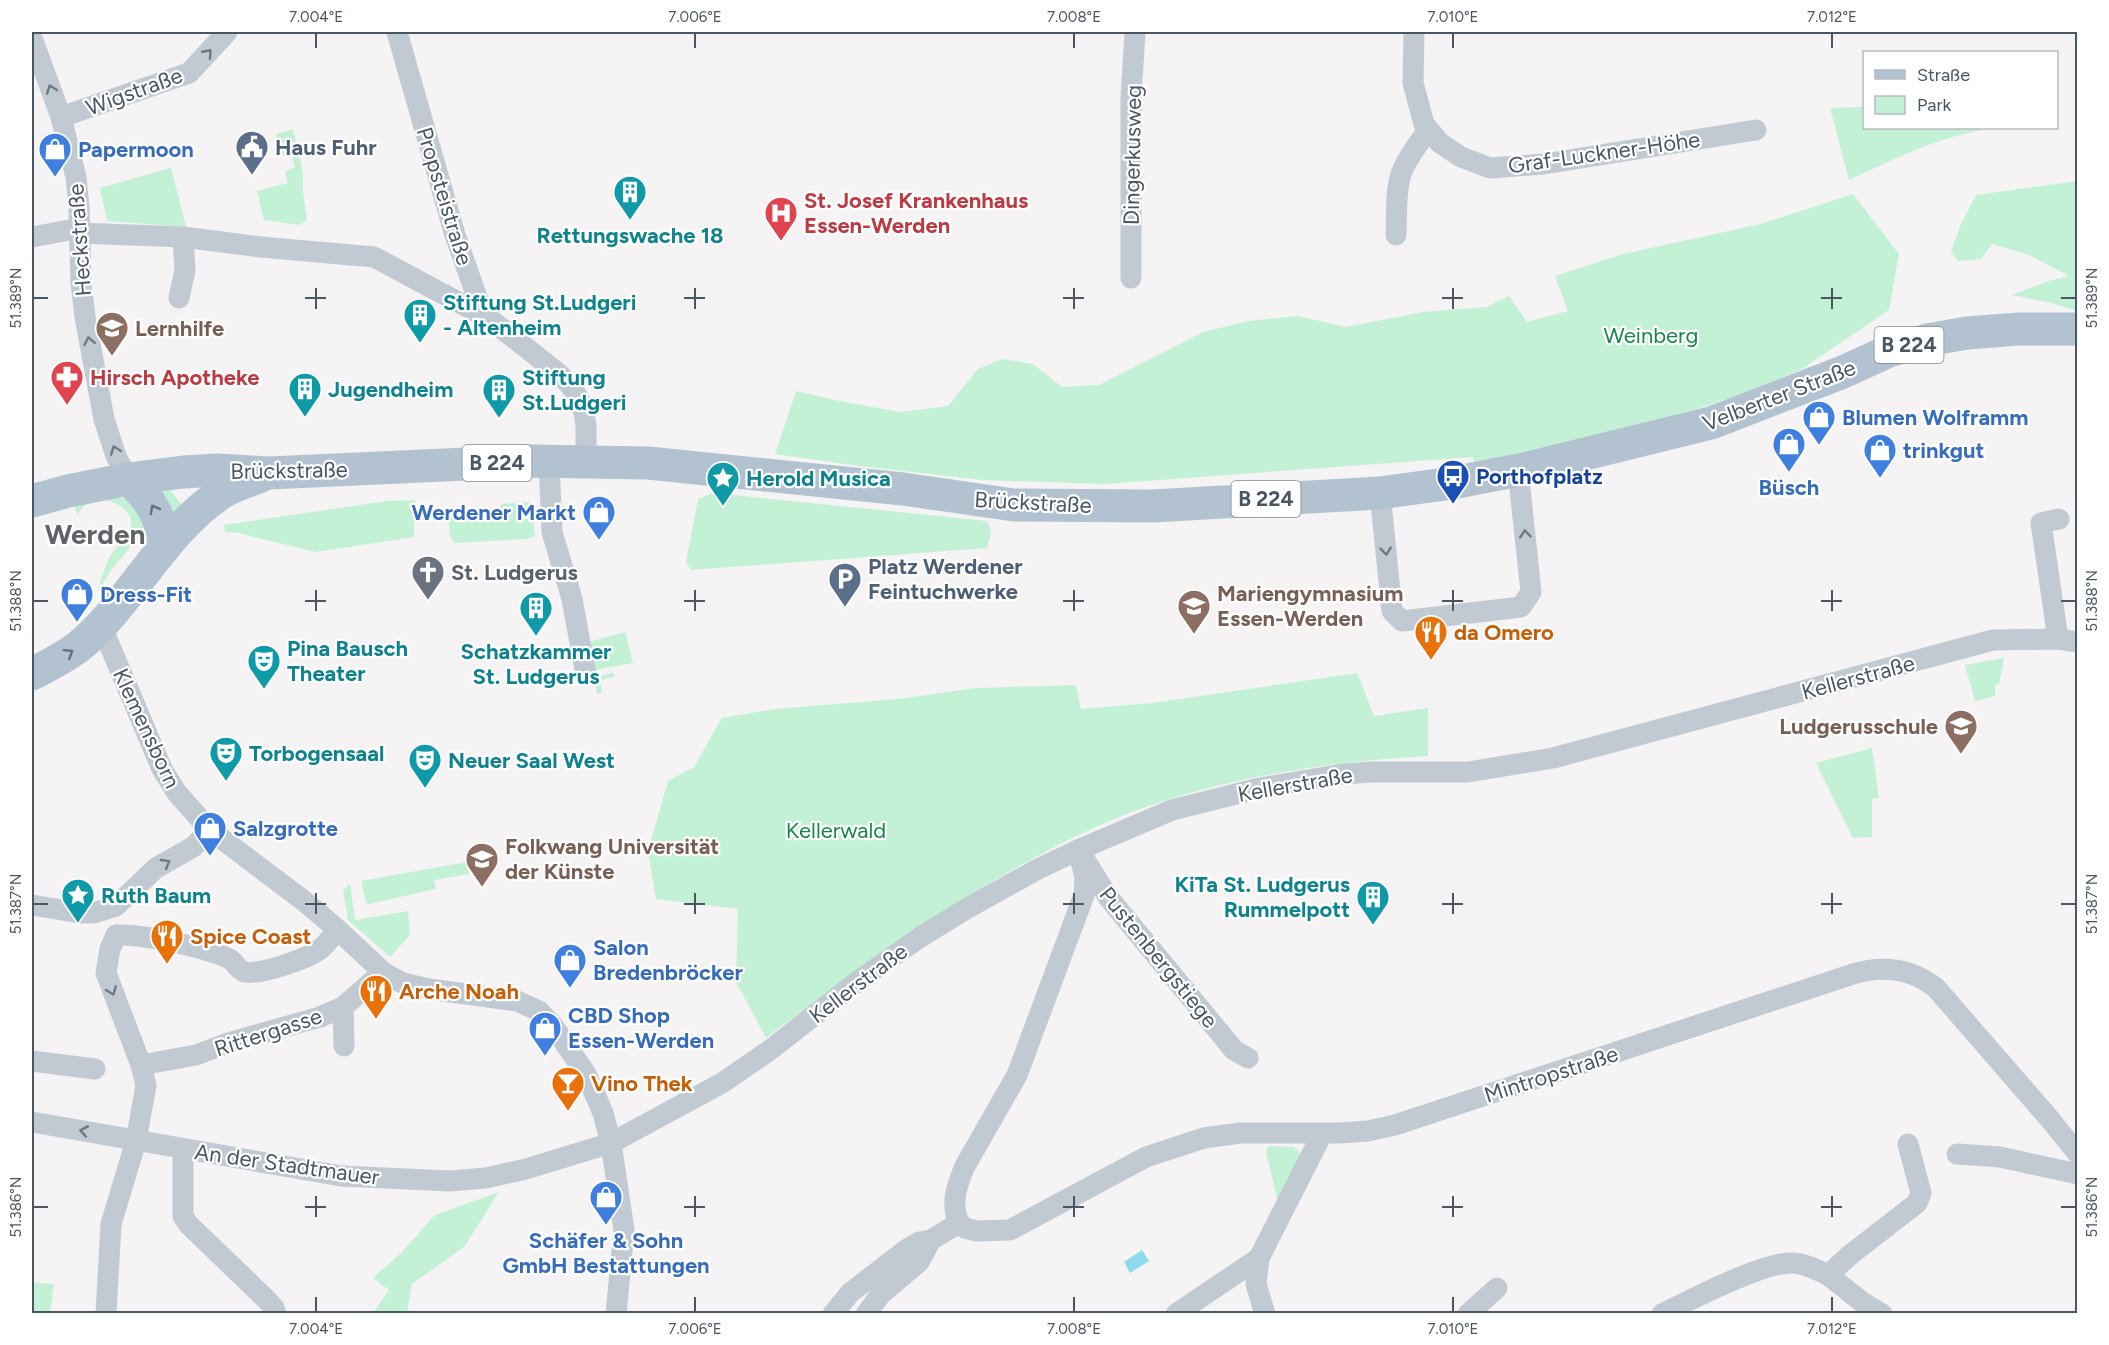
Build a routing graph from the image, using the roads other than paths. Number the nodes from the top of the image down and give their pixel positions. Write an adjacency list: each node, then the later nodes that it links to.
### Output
1 (227, 32): 6 (street, Wigstraße, one-way to 1)
2 (397, 32): 15 (street, Propsteistraße)
3 (1135, 32): 13 (street, Dingerkusweg)
4 (1414, 32): 7 (street, Graf-Luckner-Höhe)
5 (32, 38): 6 (street, Heckstraße, one-way to 5)
6 (61, 117): 9 (street, Heckstraße)
7 (1428, 130): 8 (street, Graf-Luckner-Höhe); 10 (street)
8 (1756, 130)
9 (80, 231): 11 (street); 12 (street); 21 (street, Heckstraße, one-way to 9)
10 (1396, 234)
11 (32, 237)
12 (183, 237): 14 (street); 15 (street)
13 (1131, 278)
14 (179, 298)
15 (491, 320): 18 (street, Propsteistraße)
16 (2078, 329): 19 (main road, Velberter Straße / B 224)
17 (549, 461): 18 (main road, Brückstraße / B 224); 20 (main road, Brückstraße / B 224); 29 (street)
18 (586, 462): 22 (main road, Brückstraße / B 224)
19 (1518, 470): 22 (main road, Brückstraße / B 224); 22 (street, one-way to 19)
20 (269, 473): 21 (main road, Brückstraße / B 224); 25 (main road, B 224)
21 (128, 479): 23 (main road, Brückstraße / B 224); 25 (main road, one-way to 21)
22 (1380, 493)
23 (32, 501)
24 (2059, 519): 27 (street, Kellerstraße)
25 (164, 547): 26 (main road, B 224)
26 (101, 625): 28 (main road, B 224, one-way to 26); 30 (street, Klemensborn)
27 (2068, 640): 31 (street, Kellerstraße)
28 (32, 674)
29 (586, 675)
30 (210, 831): 33 (street, one-way to 30); 34 (street, Klemensborn)
31 (1078, 850): 39 (street, Pustenbergstiege); 46 (street, Kellerstraße); 52 (street)
32 (32, 905): 33 (street)
33 (103, 911): 35 (street)
34 (337, 929): 35 (street); 36 (street, Klemensborn)
35 (116, 935): 41 (street, one-way to 41)
36 (383, 972): 37 (street, Rittergasse); 46 (street, Klemensborn)
37 (343, 1007): 38 (street); 41 (street, Rittergasse)
38 (344, 1046)
39 (1248, 1058)
40 (32, 1061): 42 (street)
41 (141, 1065): 45 (street)
42 (95, 1069)
43 (32, 1122): 45 (street, An der Stadtmauer, one-way to 43)
44 (1322, 1134): 50 (street, Mintropstraße); 52 (street, Mintropstraße); 54 (street)
45 (136, 1141): 48 (street, An der Stadtmauer); 57 (street)
46 (611, 1143): 48 (street, An der Stadtmauer); 59 (street, Klemensborn)
47 (1908, 1144): 55 (street)
48 (183, 1149): 58 (street)
49 (1957, 1154): 51 (street)
50 (2078, 1154)
51 (2078, 1174)
52 (959, 1223): 53 (street)
53 (932, 1240): 60 (street); 61 (street)
54 (1259, 1258): 62 (street); 63 (street)
55 (1828, 1275): 65 (street); 66 (street)
56 (1497, 1288): 64 (street)
57 (106, 1314)
58 (276, 1314)
59 (616, 1314)
60 (833, 1314)
61 (866, 1314)
62 (1176, 1314)
63 (1265, 1314)
64 (1468, 1314)
65 (1662, 1314)
66 (1882, 1314)

